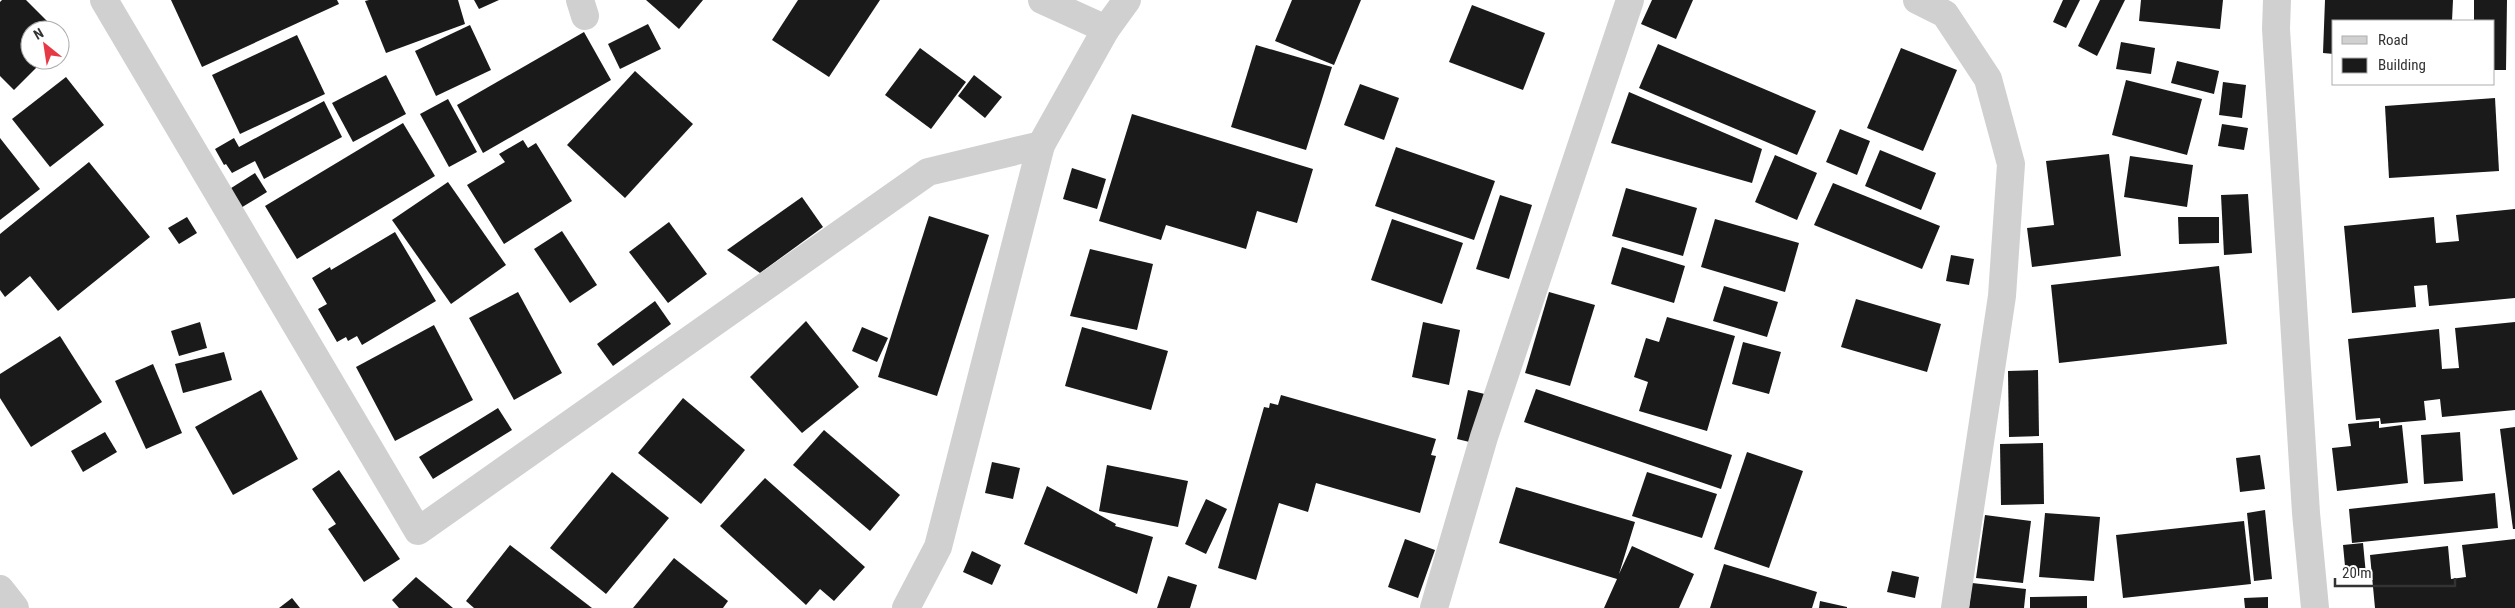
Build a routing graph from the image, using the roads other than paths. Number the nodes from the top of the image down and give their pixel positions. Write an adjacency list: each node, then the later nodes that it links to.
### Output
1 (104, 0): 8 (street)
2 (1042, 0): 7 (street)
3 (1127, 0): 7 (street)
4 (1630, 0): 12 (street)
5 (1917, 0): 13 (street)
6 (2276, 0): 14 (street)
7 (1106, 29): 8 (street)
8 (1040, 145): 11 (street)
9 (0, 590): 10 (street)
10 (15, 608)
11 (906, 608)
12 (1434, 608)
13 (1955, 608)
14 (2315, 608)

